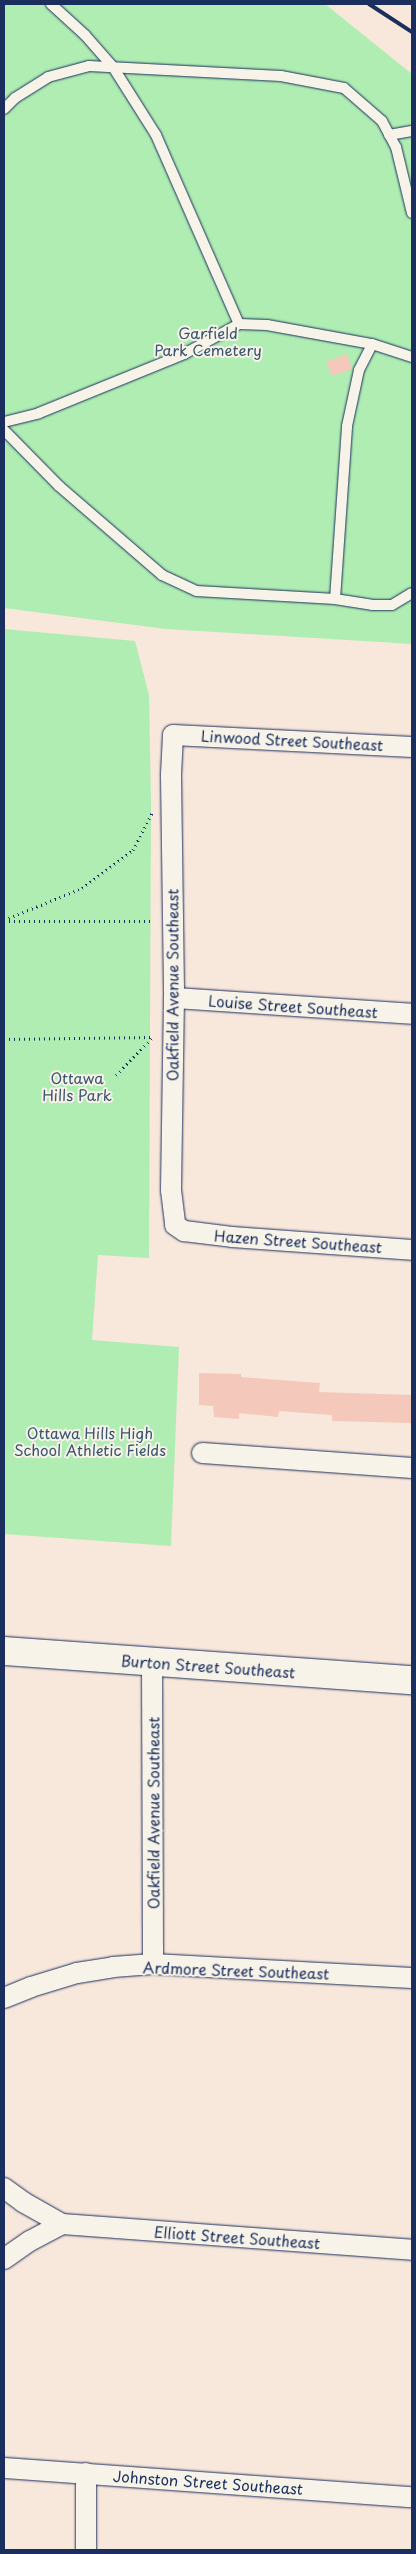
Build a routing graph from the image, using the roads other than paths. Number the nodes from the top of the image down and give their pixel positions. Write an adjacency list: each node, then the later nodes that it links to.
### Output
1 (51, 4): 2 (lane)
2 (113, 67): 3 (lane); 5 (lane); 7 (lane)
3 (4, 109)
4 (412, 131): 5 (lane)
5 (390, 135): 6 (lane)
6 (412, 213)
7 (239, 324): 8 (lane); 10 (lane)
8 (372, 344): 9 (lane); 13 (lane)
9 (412, 357)
10 (4, 422)
11 (4, 430): 13 (lane)
12 (412, 593): 13 (lane)
13 (335, 598)
14 (173, 734): 15 (street, Linwood Street Southeast); 16 (street, Oakfield Avenue Southeast)
15 (412, 747)
16 (174, 998): 17 (street, Louise Street Southeast); 18 (street, Oakfield Avenue Southeast)
17 (412, 1014)
18 (184, 1231): 19 (street, Hazen Street Southeast)
19 (412, 1250)
20 (202, 1453): 21 (street)
21 (412, 1468)
22 (4, 1651): 23 (main road, Burton Street Southeast)
23 (152, 1662): 24 (main road, Burton Street Southeast); 25 (street, Oakfield Avenue Southeast)
24 (412, 1680)
25 (153, 1964): 26 (street, Ardmore Street Southeast); 27 (street, Ardmore Street Southeast)
26 (412, 1978)
27 (4, 1998)
28 (4, 2188): 29 (street)
29 (62, 2224): 30 (street, Elliott Street Southeast); 31 (street)
30 (412, 2250)
31 (4, 2259)
32 (4, 2468): 33 (street, Johnston Street Southeast)
33 (86, 2473): 34 (street, Johnston Street Southeast); 35 (street)
34 (412, 2497)
35 (86, 2550)

